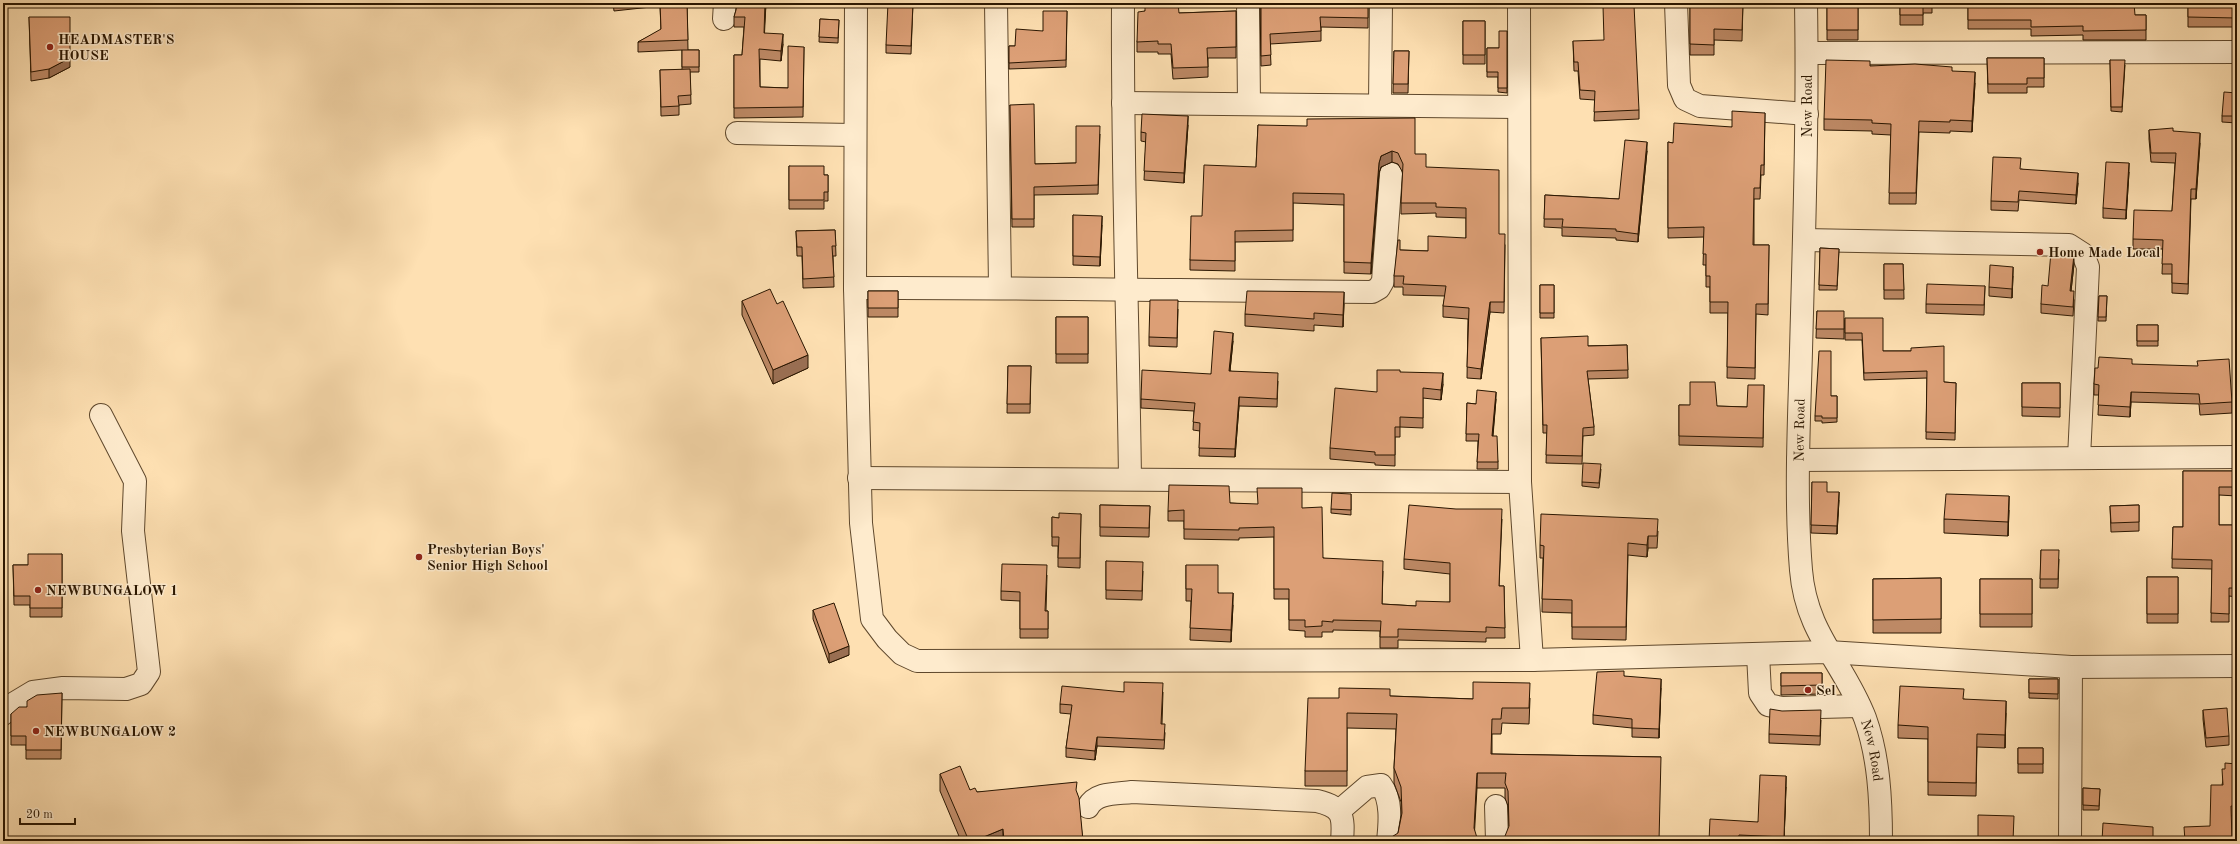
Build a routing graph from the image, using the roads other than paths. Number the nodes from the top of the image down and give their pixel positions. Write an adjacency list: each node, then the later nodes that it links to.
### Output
1 (856, 3): 17 (street)
2 (996, 3): 20 (street)
3 (1123, 3): 11 (street)
4 (1248, 3): 12 (street)
5 (1382, 3): 13 (street)
6 (1519, 3): 14 (street)
7 (1676, 3): 15 (street)
8 (1806, 3): 10 (street, New Road)
9 (2237, 52): 10 (street)
10 (1807, 53): 15 (street, New Road)
11 (1123, 103): 12 (street); 22 (street)
12 (1249, 104): 13 (street)
13 (1380, 104): 14 (street)
14 (1518, 107): 29 (street)
15 (1807, 114): 19 (street, New Road)
16 (737, 133): 17 (street)
17 (854, 135): 21 (street)
18 (1391, 174): 22 (street)
19 (1804, 240): 25 (street); 26 (street, New Road)
20 (1000, 287): 21 (street); 22 (street)
21 (855, 288): 27 (street)
22 (1128, 290): 28 (street)
23 (102, 415): 36 (street)
24 (2237, 456): 25 (street)
25 (2079, 458): 26 (street)
26 (1798, 460): 30 (street, New Road)
27 (859, 478): 28 (street); 32 (street)
28 (1130, 479): 29 (street)
29 (1520, 482): 32 (street)
30 (1828, 652): 31 (street); 34 (street); 35 (street, New Road)
31 (1758, 654): 32 (street); 35 (street)
32 (1532, 660)
33 (2237, 666): 34 (street)
34 (2071, 667): 44 (street)
35 (1859, 706): 43 (street, New Road)
36 (3, 714)
37 (1496, 806): 42 (street)
38 (1088, 807): 39 (street)
39 (1340, 811): 40 (street); 41 (street)
40 (1342, 841)
41 (1388, 841)
42 (1497, 841)
43 (1881, 841)
44 (2070, 841)

